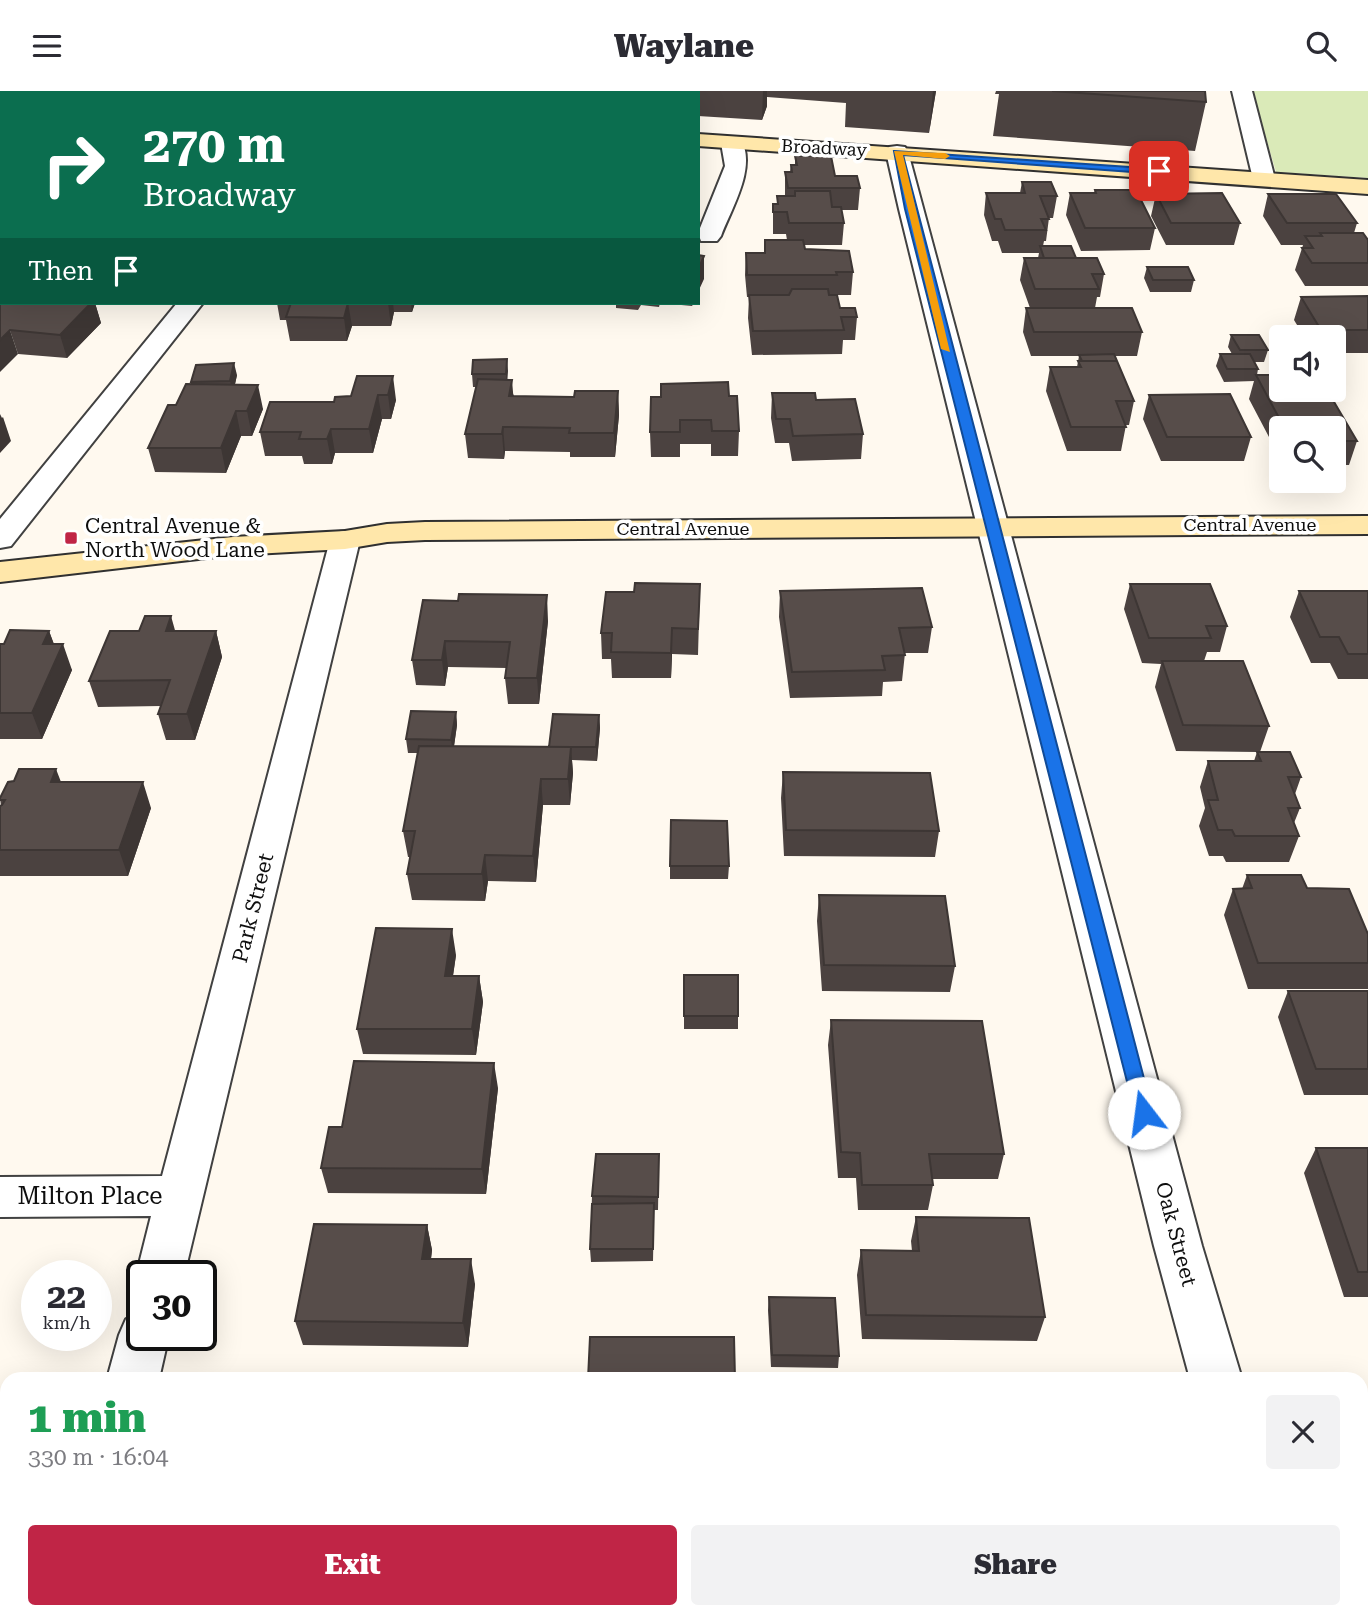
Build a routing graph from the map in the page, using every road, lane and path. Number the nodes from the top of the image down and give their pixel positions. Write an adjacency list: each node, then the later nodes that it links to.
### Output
1 (1242, 91): 5 (street)
2 (700, 140): 3 (street, Broadway)
3 (732, 143): 4 (street, Broadway); 7 (street)
4 (897, 152): 5 (street, Broadway); 10 (street, Oak Street)
5 (1264, 179): 6 (street, Broadway)
6 (1368, 187)
7 (709, 236)
8 (188, 305): 11 (street)
9 (1368, 525): 10 (street, Central Avenue)
10 (993, 527): 12 (street, Central Avenue); 19 (street, Oak Street)
11 (0, 539)
12 (345, 540): 13 (street, Central Avenue); 14 (street, Park Street)
13 (0, 572)
14 (181, 1196): 15 (street, Milton Place); 16 (street, Park Street)
15 (0, 1197)
16 (164, 1260)
17 (140, 1351): 18 (street)
18 (135, 1372)
19 (1214, 1372)

